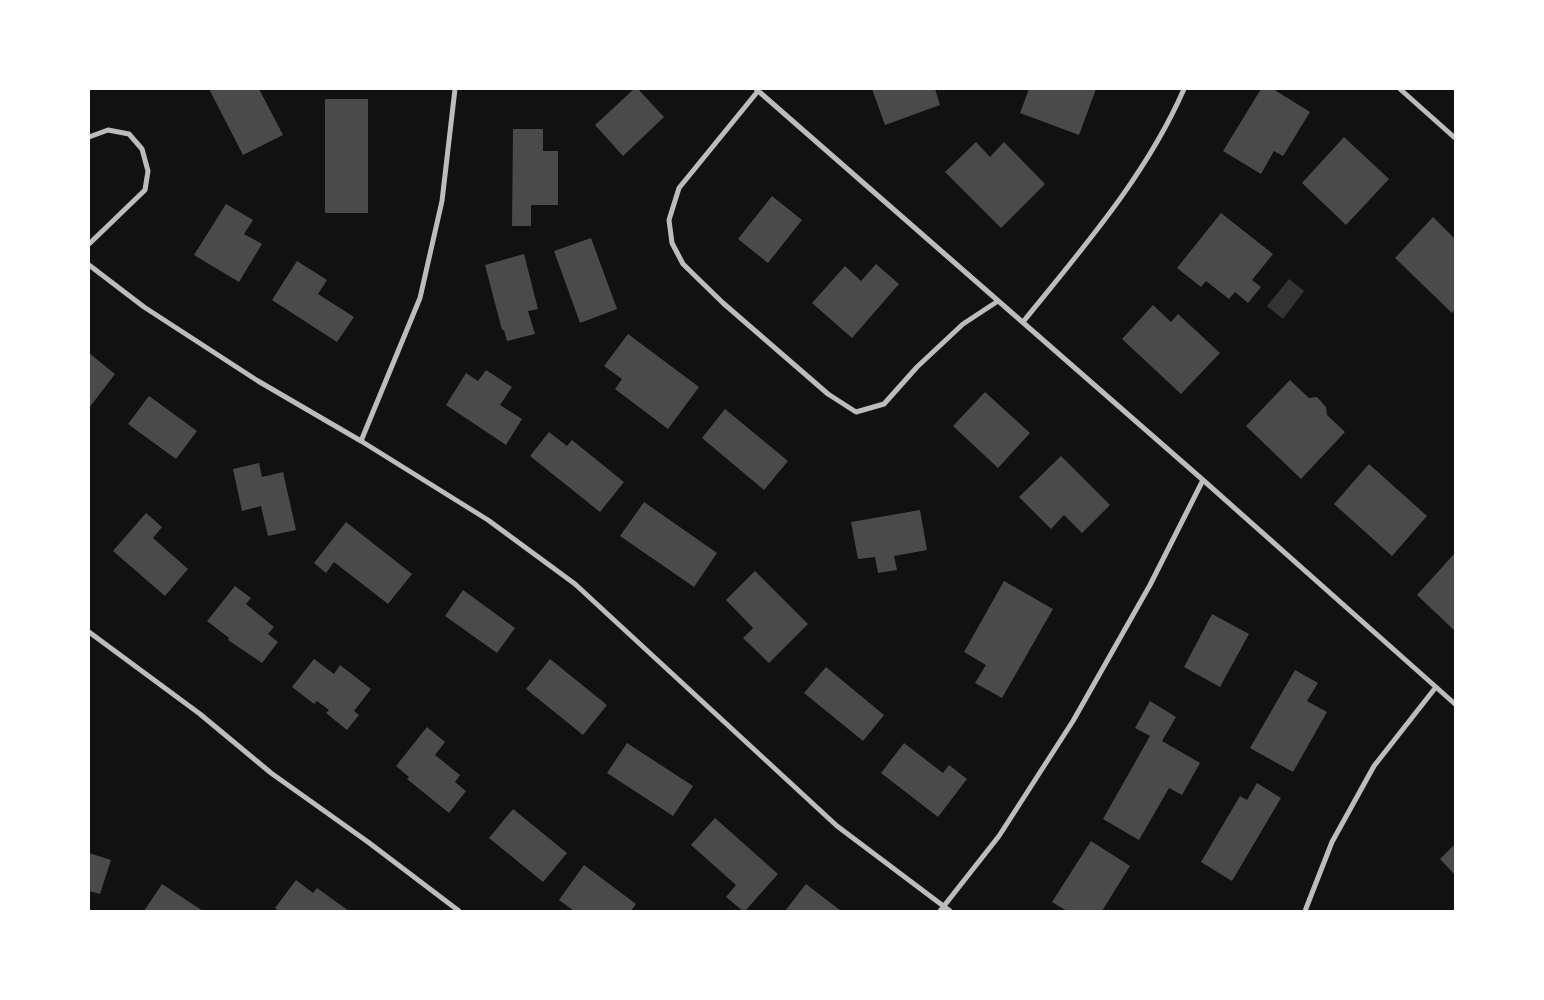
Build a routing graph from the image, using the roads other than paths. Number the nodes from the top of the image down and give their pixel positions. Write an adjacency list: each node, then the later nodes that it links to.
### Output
1 (454, 89): 11 (street)
2 (1184, 89): 10 (street)
3 (1400, 89): 6 (street)
4 (757, 90): 9 (street); 9 (street)
5 (89, 137): 7 (street)
6 (1455, 138)
7 (89, 244)
8 (89, 265): 11 (street)
9 (998, 301): 10 (street)
10 (1023, 322): 12 (street)
11 (361, 441): 16 (street)
12 (1203, 480): 14 (street); 16 (street)
13 (89, 632): 17 (street)
14 (1436, 687): 15 (street); 19 (street)
15 (1455, 704)
16 (942, 909): 18 (street)
17 (459, 911)
18 (950, 911)
19 (1306, 911)

